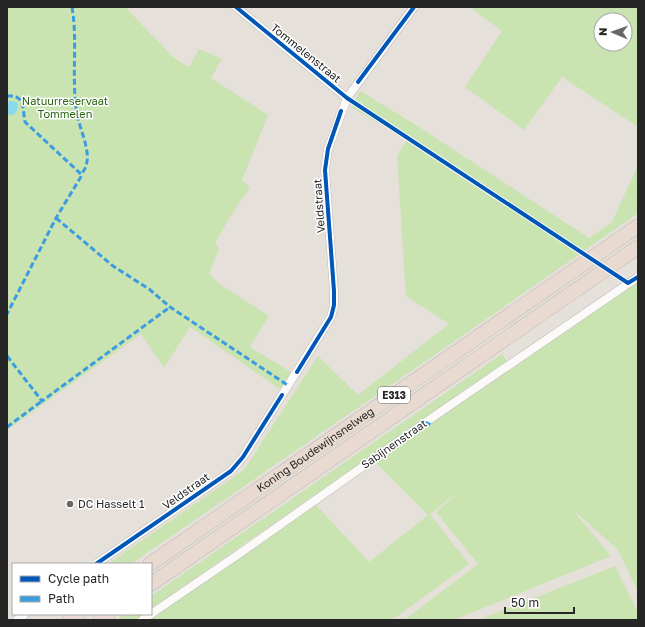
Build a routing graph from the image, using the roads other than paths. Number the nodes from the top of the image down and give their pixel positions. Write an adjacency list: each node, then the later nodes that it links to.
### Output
1 (236, 7): 3 (street, Tommelenstraat)
2 (414, 7): 3 (street, Veldstraat)
3 (347, 98): 7 (street, Veldstraat)
4 (638, 226): 8 (highway, Koning Boudewijnsnelweg / E313)
5 (638, 247): 9 (highway, Koning Boudewijnsnelweg / E313)
6 (638, 277): 10 (street, Sabijnenstraat)
7 (97, 563)
8 (151, 563)
9 (152, 583)
10 (152, 613)

